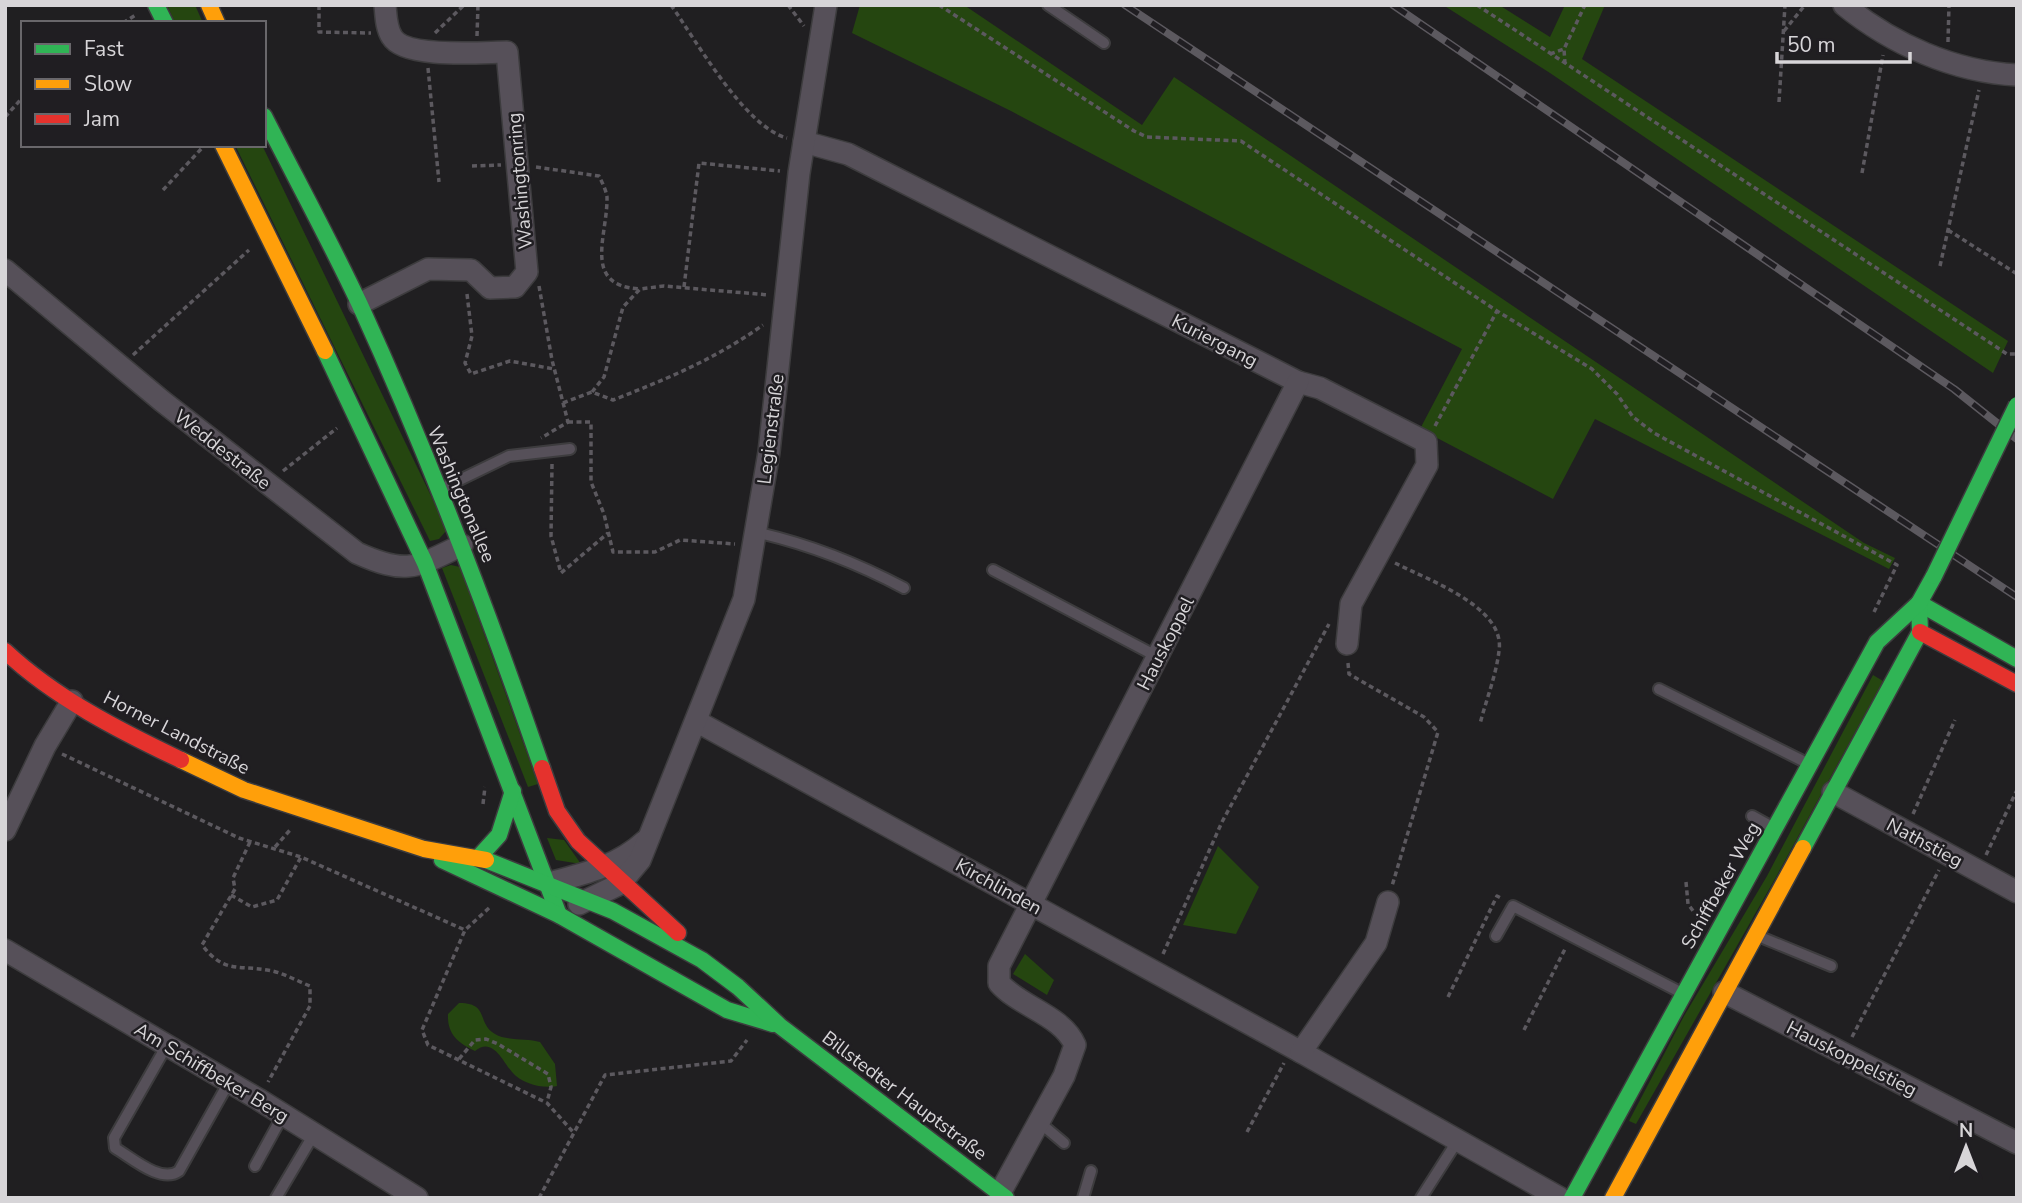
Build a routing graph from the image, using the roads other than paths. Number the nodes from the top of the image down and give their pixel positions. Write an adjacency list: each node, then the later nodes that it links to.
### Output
1 (156, 5): 7 (main road)
2 (209, 5): 8 (main road)
3 (385, 5): 15 (street, Washingtonring)
4 (825, 5): 12 (street, Legienstraße)
5 (1048, 5): 9 (lane)
6 (1844, 5): 10 (street)
7 (164, 21)
8 (217, 21)
9 (1104, 44)
10 (2017, 75)
11 (266, 120): 15 (main road, Washingtonallee)
12 (804, 142): 16 (street, Kuriergang); 20 (street, Legienstraße)
13 (224, 147): 22 (main road)
14 (5, 270): 22 (street, Weddestraße)
15 (359, 304): 19 (main road, Washingtonallee)
16 (1298, 382): 27 (street, Kuriergang); 29 (street, Hauskoppel)
17 (2017, 405): 25 (main road, Schiffbeker Weg, bridge)
18 (570, 449): 19 (lane)
19 (439, 490): 21 (main road, Washingtonallee)
20 (754, 539): 24 (lane); 34 (street, Legienstraße)
21 (461, 545): 22 (street, Weddestraße); 45 (main road, Washingtonallee)
22 (425, 563): 36 (main road)
23 (993, 570): 29 (lane)
24 (904, 587)
25 (1919, 603): 26 (main road); 30 (main road); 35 (main road, Schiffbeker Weg)
26 (1920, 632): 31 (main road); 37 (main road)
27 (1347, 644)
28 (5, 651): 33 (main road, Horner Landstraße)
29 (1158, 657): 52 (street, Hauskoppel)
30 (2017, 659)
31 (2017, 684)
32 (1659, 689): 35 (lane)
33 (72, 701): 40 (street); 42 (main road, Horner Landstraße)
34 (696, 721): 41 (street, Legienstraße); 52 (street, Kirchlinden)
35 (1810, 764): 39 (main road, Schiffbeker Weg)
36 (513, 791): 43 (main road); 46 (main road)
37 (1833, 792): 48 (street, Nathstieg); 54 (main road)
38 (1752, 816): 39 (lane)
39 (1775, 828): 60 (main road, Schiffbeker Weg)
40 (5, 830)
41 (651, 836): 44 (street, Legienstraße); 45 (street)
42 (424, 849): 43 (main road, Horner Landstraße); 53 (main road, Horner Landstraße)
43 (479, 857): 46 (main road, Horner Landstraße)
44 (640, 860): 47 (street, Legienstraße); 50 (street, Legienstraße)
45 (603, 867): 46 (street); 47 (main road, Washingtonallee)
46 (549, 883): 49 (main road, Billstedter Hauptstraße); 53 (main road)
47 (620, 884): 49 (street, Legienstraße); 50 (main road, Billstedter Hauptstraße)
48 (2017, 892)
49 (588, 899): 53 (street, Legienstraße); 57 (main road, Billstedter Hauptstraße)
50 (639, 899): 57 (main road, Billstedter Hauptstraße)
51 (1388, 902): 63 (street)
52 (1031, 904): 63 (street, Kirchlinden); 66 (street, Hauskoppel)
53 (559, 915): 61 (main road, Billstedter Hauptstraße)
54 (1756, 934): 58 (lane); 59 (main road)
55 (1496, 936): 60 (lane)
56 (5, 950): 62 (street, Am Schiffbeker Berg)
57 (702, 960): 61 (main road, Billstedter Hauptstraße)
58 (1831, 966)
59 (1724, 992): 70 (street, Hauskoppelstieg); 80 (main road)
60 (1684, 994): 79 (main road, Schiffbeker Weg)
61 (780, 1026): 73 (main road, Billstedter Hauptstraße)
62 (167, 1045): 64 (street, Am Schiffbeker Berg); 64 (lane)
63 (1297, 1050): 68 (street, Kirchlinden)
64 (229, 1082): 65 (street, Am Schiffbeker Berg)
65 (283, 1115): 67 (street, Am Schiffbeker Berg); 71 (lane)
66 (1039, 1122): 69 (lane); 73 (street)
67 (314, 1134): 74 (lane); 75 (street, Am Schiffbeker Berg)
68 (1458, 1140): 77 (lane); 78 (street, Kirchlinden)
69 (1064, 1143)
70 (2017, 1143)
71 (255, 1166)
72 (1091, 1171): 76 (lane)
73 (1003, 1196)
74 (276, 1198)
75 (417, 1198)
76 (1083, 1198)
77 (1421, 1198)
78 (1560, 1198)
79 (1572, 1198)
80 (1613, 1198)

